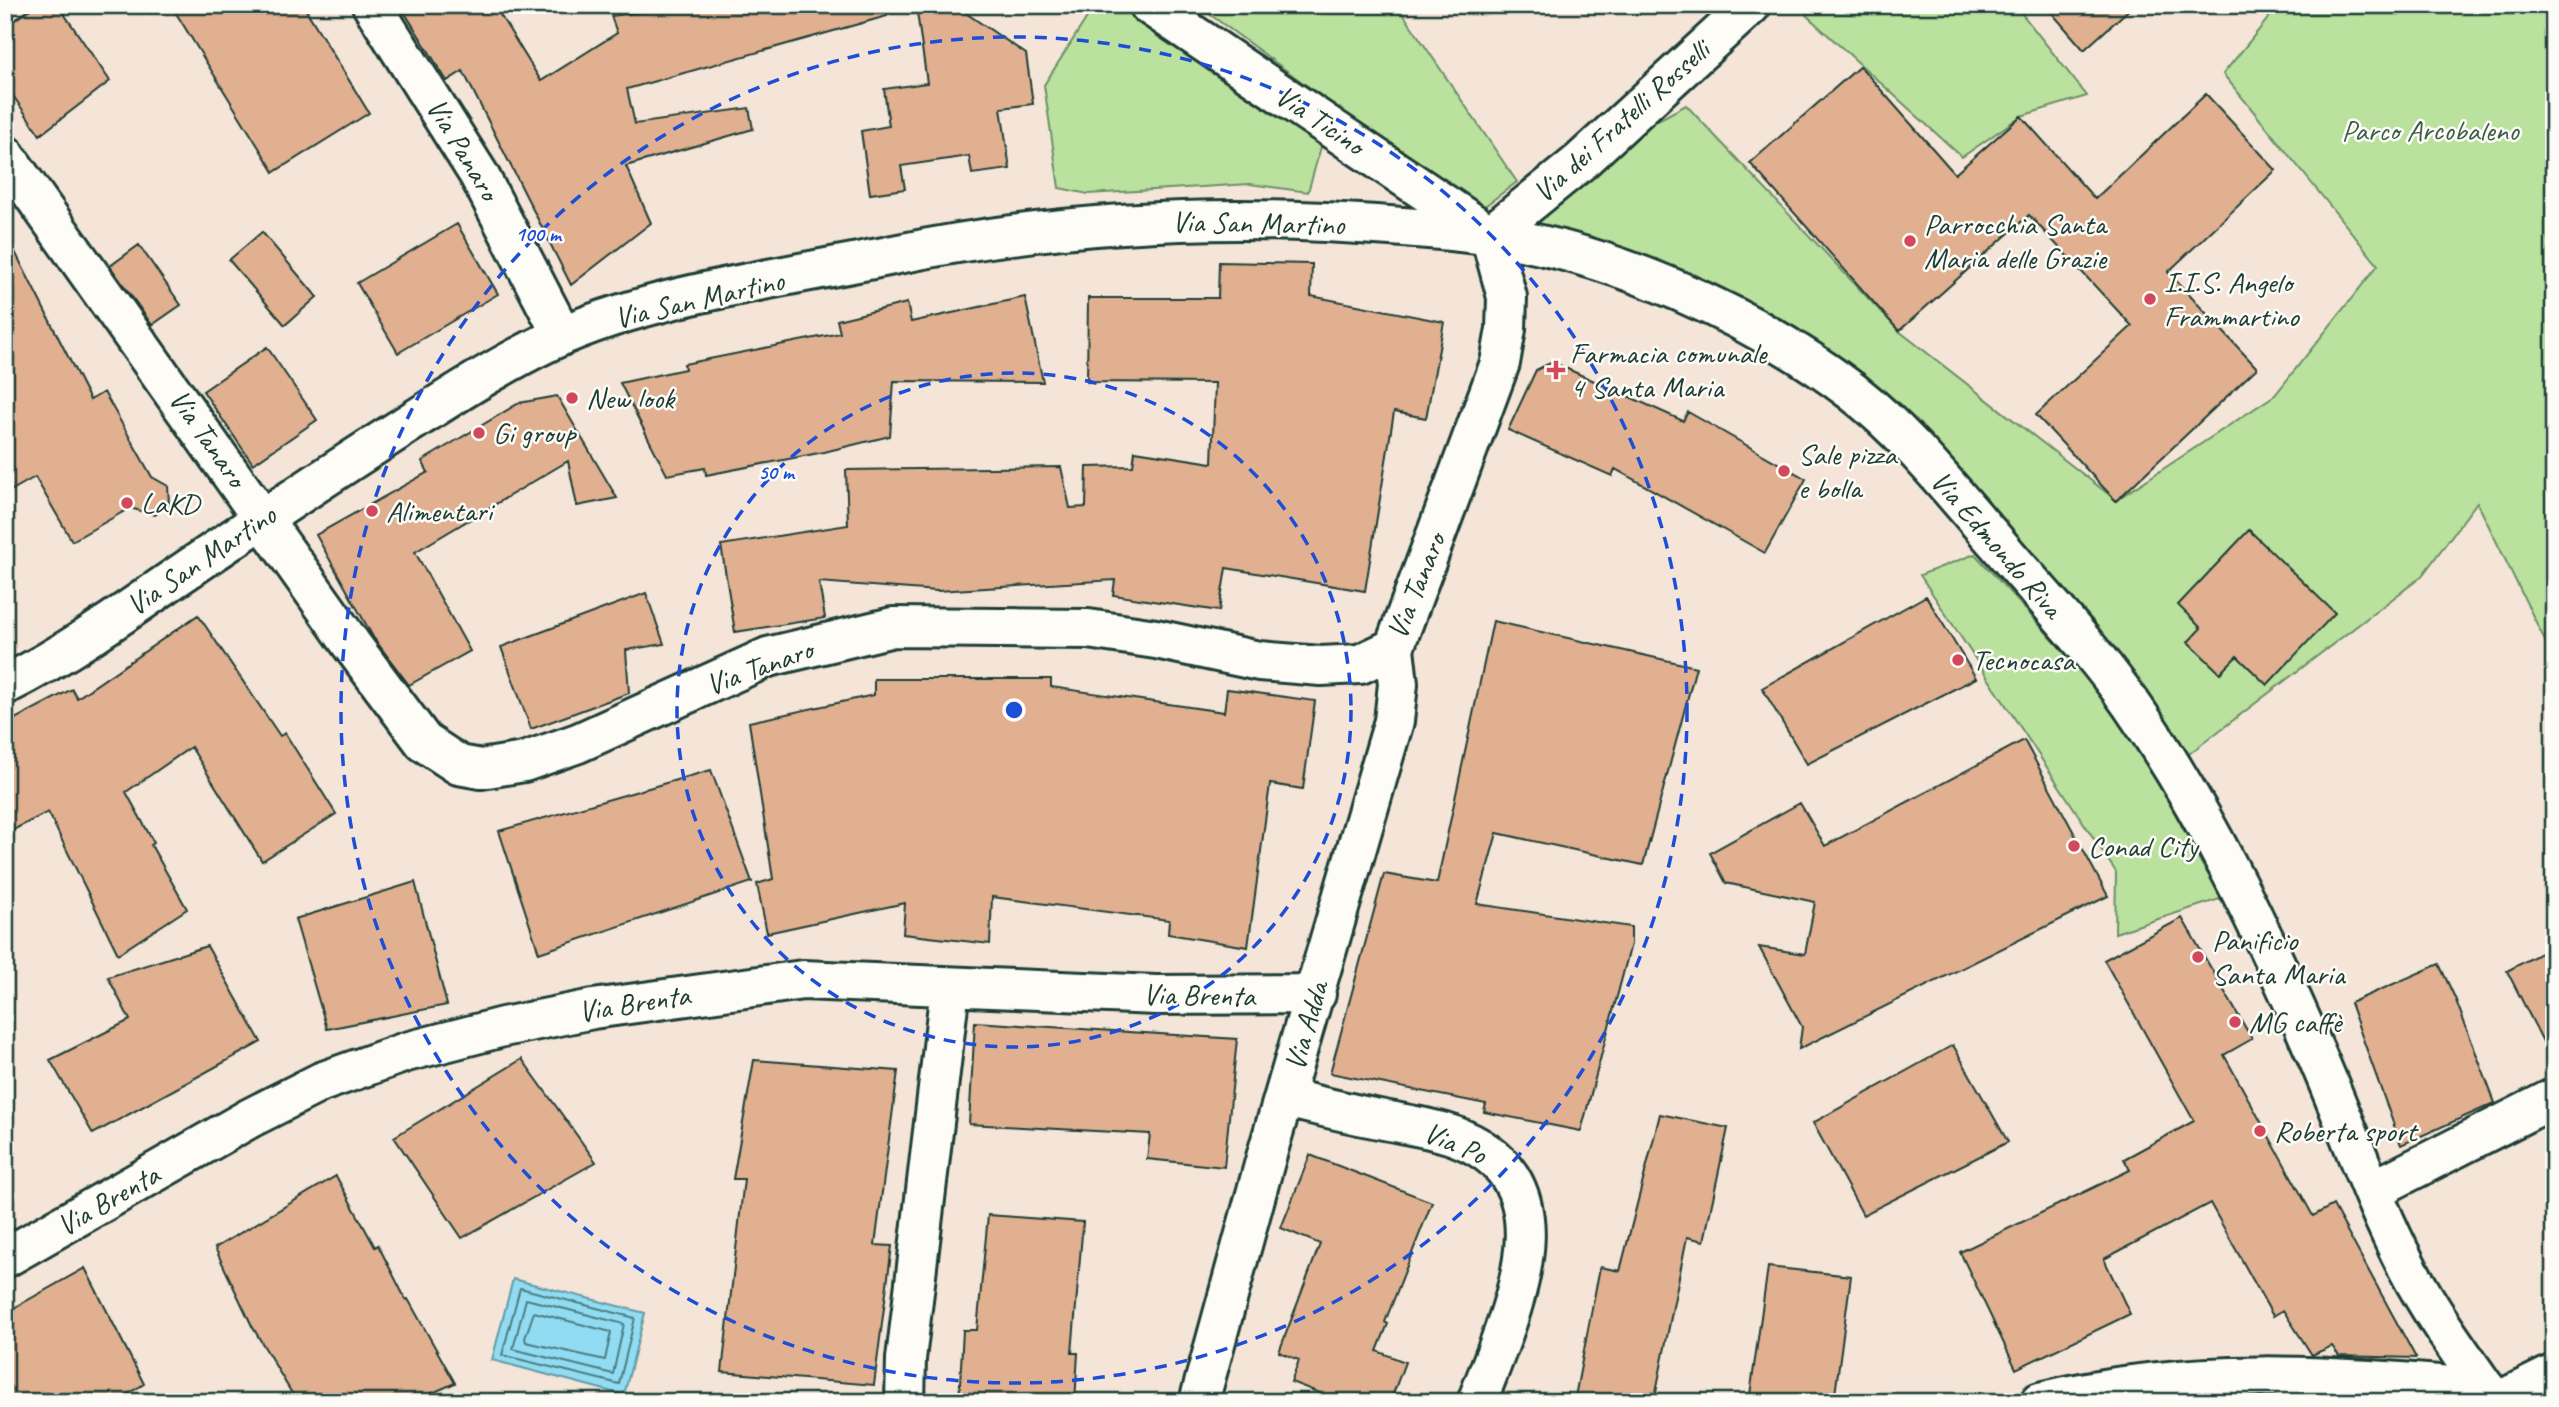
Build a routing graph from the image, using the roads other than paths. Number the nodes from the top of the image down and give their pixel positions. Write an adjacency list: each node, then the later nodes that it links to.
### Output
1 (372, 5): 6 (street, Via Panaro)
2 (1149, 5): 5 (street, Via Ticino)
3 (1751, 5): 5 (street, Via dei Fratelli Rosselli)
4 (5, 155): 7 (street, Via Tanaro)
5 (1490, 235): 6 (street, Via San Martino); 8 (street, Via Tanaro); 14 (street, Via Edmondo Riva)
6 (562, 335): 7 (street, Via San Martino)
7 (264, 517): 8 (street, Via Tanaro); 9 (street, Via San Martino)
8 (1394, 648): 11 (street, Via Adda)
9 (5, 685)
10 (950, 988): 11 (street, Via Brenta); 15 (street, Via Brenta); 18 (street)
11 (1316, 994): 12 (street, Via Adda)
12 (1285, 1098): 19 (street, Via Adda); 20 (street, Via Po)
13 (2554, 1098): 14 (street)
14 (2373, 1190): 17 (street, Via Edmondo Riva)
15 (5, 1258)
16 (2554, 1374): 17 (street)
17 (2493, 1397): 21 (street)
18 (905, 1402)
19 (1199, 1402)
20 (1477, 1402)
21 (2040, 1402)

